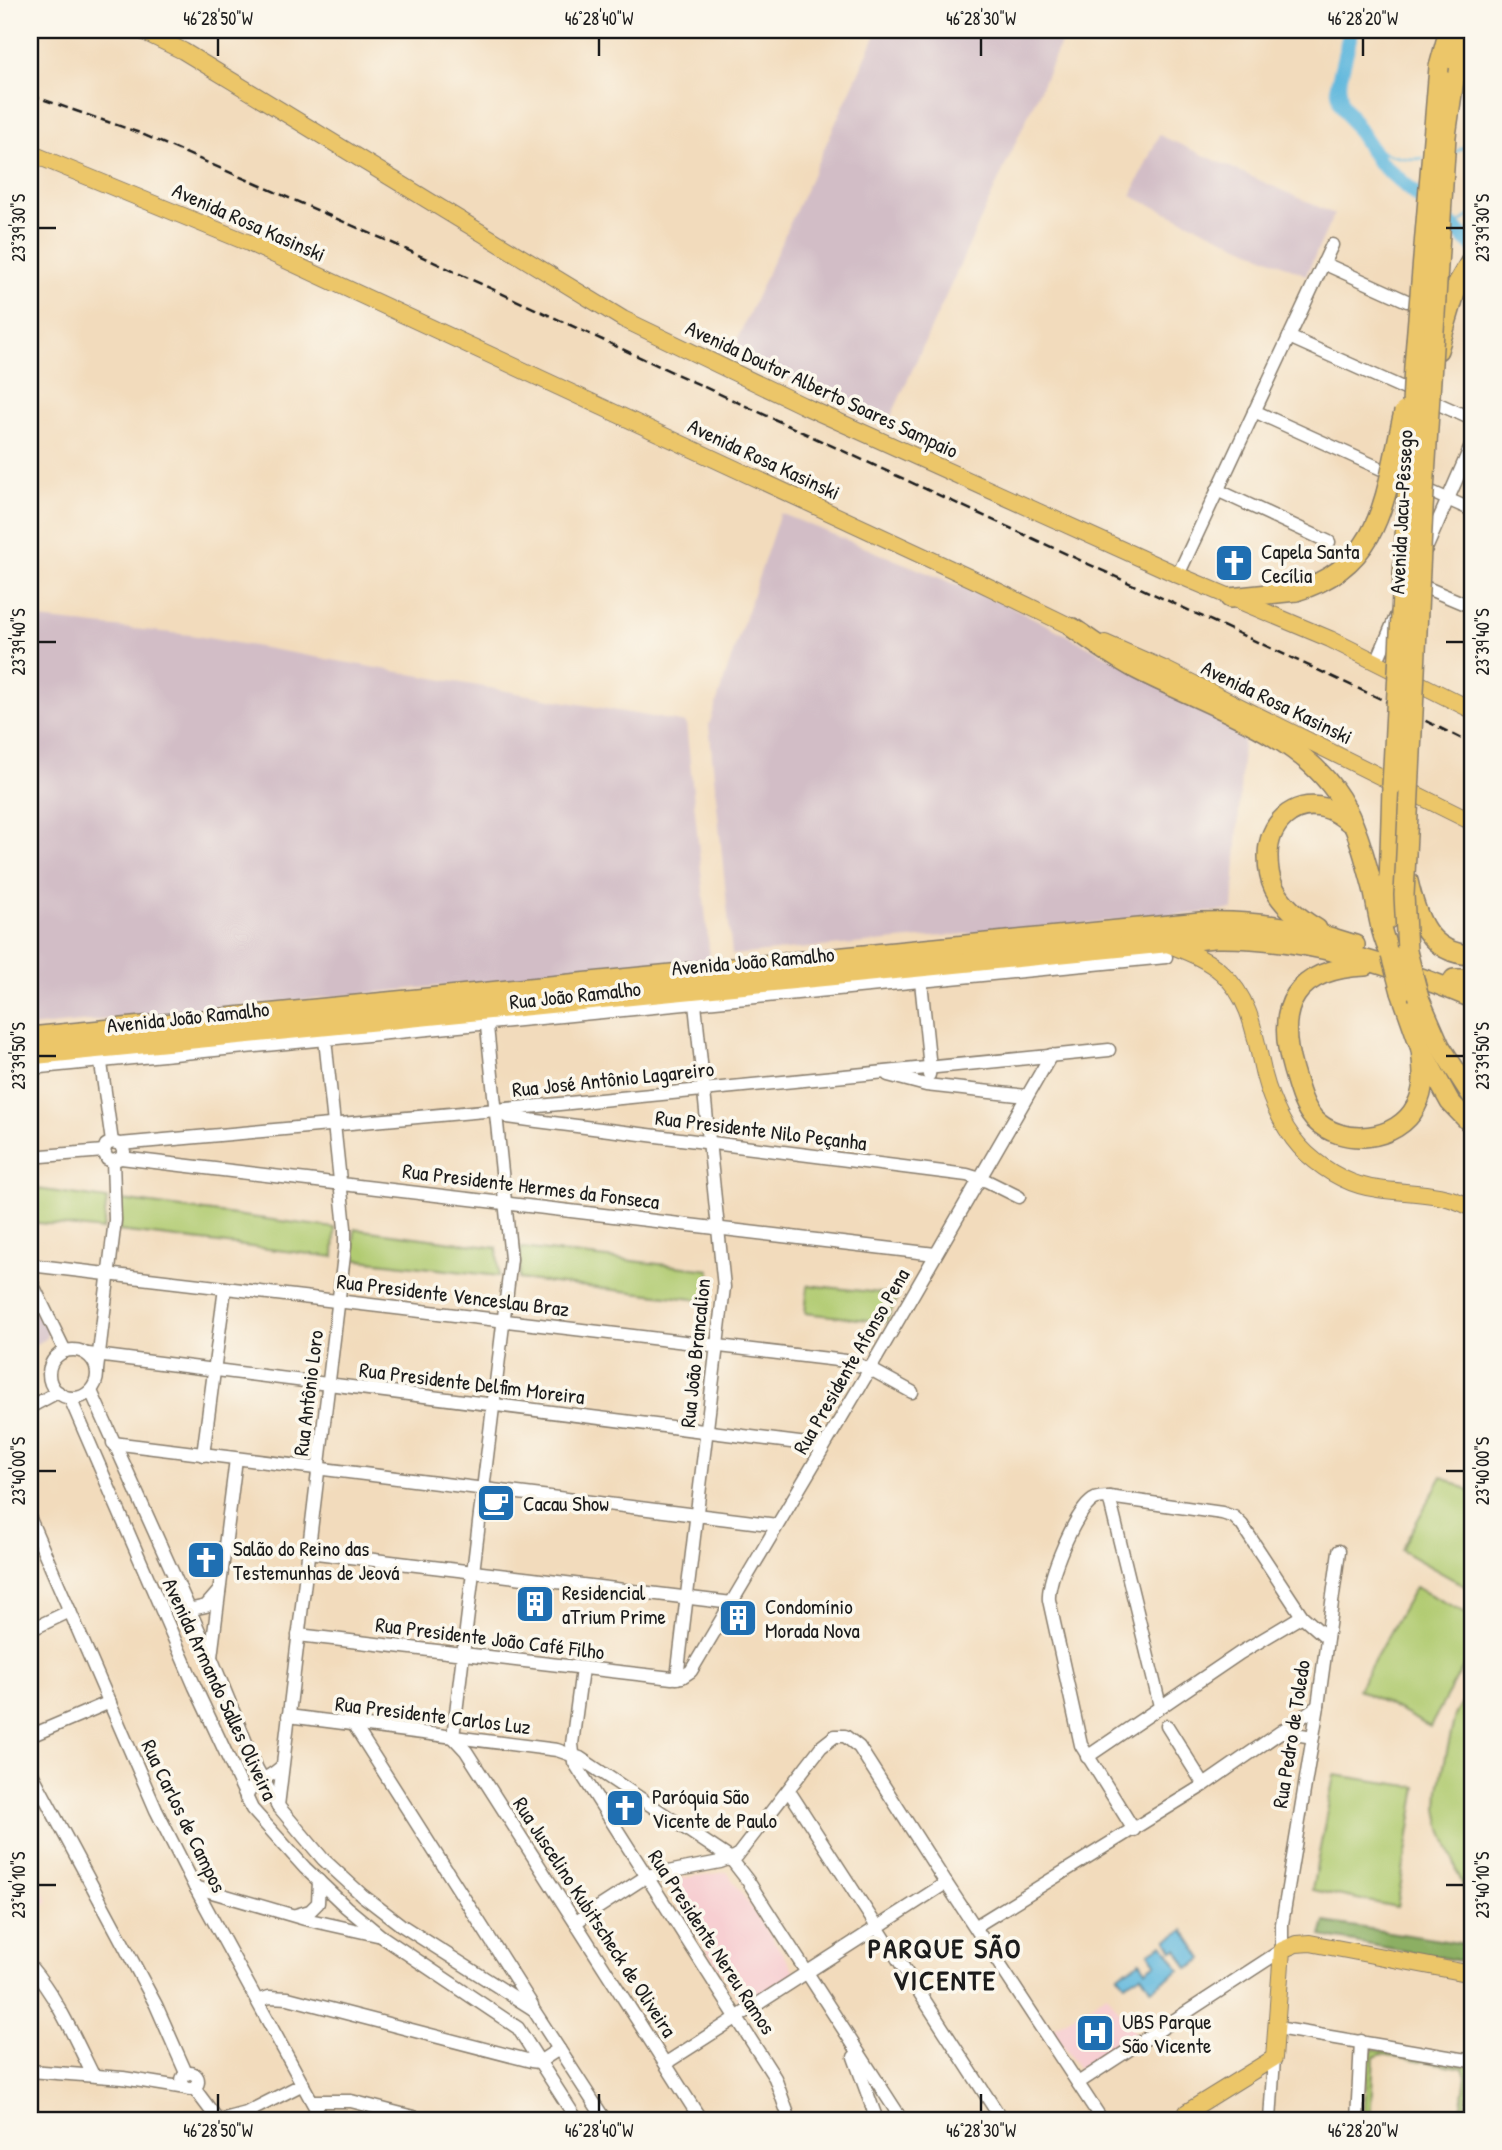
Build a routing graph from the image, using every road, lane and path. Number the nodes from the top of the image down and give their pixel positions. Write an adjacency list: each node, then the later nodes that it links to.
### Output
1 (139, 30): 5 (main road, Avenida Doutor Alberto Soares Sampaio)
2 (160, 30): 5 (main road, Avenida Doutor Alberto Soares Sampaio)
3 (1449, 30): 6 (highway, Avenida Jacu-Pêssego)
4 (1466, 30): 6 (highway, Avenida Jacu-Pêssego)
5 (183, 51): 21 (main road, Avenida Doutor Alberto Soares Sampaio)
6 (1447, 74): 13 (highway, Avenida Jacu-Pêssego, bridge)
7 (30, 153): 25 (main road, Avenida Rosa Kasinski)
8 (1332, 245): 10 (street)
9 (1472, 259): 13 (highway, bridge)
10 (1323, 263): 11 (street); 12 (street)
11 (1407, 301)
12 (1289, 337): 14 (street); 15 (street)
13 (1423, 369): 23 (highway, bridge); 30 (highway, Avenida Jacu-Pêssego, bridge); 34 (highway, Avenida Jacu-Pêssego, bridge)
14 (1254, 411): 17 (street); 18 (street)
15 (1472, 419)
16 (1472, 444): 18 (street)
17 (1217, 491): 20 (street); 21 (street)
18 (1448, 499): 19 (street); 22 (street)
19 (1472, 510)
20 (1329, 542)
21 (1178, 575): 23 (main road, Avenida Doutor Alberto Soares Sampaio)
22 (1411, 581): 24 (street); 26 (street)
23 (1230, 598): 26 (main road, Avenida Doutor Alberto Soares Sampaio)
24 (1472, 607)
25 (1073, 628): 28 (main road, Avenida Rosa Kasinski); 29 (highway)
26 (1377, 661): 27 (main road, Avenida Doutor Alberto Soares Sampaio)
27 (1472, 710)
28 (1472, 822)
29 (1353, 825): 31 (highway); 34 (highway)
30 (1405, 866): 33 (highway, bridge); 38 (highway, Avenida Jacu-Pêssego, bridge)
31 (1326, 935): 36 (highway, Avenida João Ramalho); 37 (highway, Avenida João Ramalho)
32 (1165, 950): 34 (highway, Avenida João Ramalho); 35 (highway, Avenida João Ramalho); 70 (main road)
33 (1472, 955)
34 (1387, 960): 38 (highway, Avenida Jacu-Pêssego, bridge); 41 (highway, Avenida João Ramalho); 45 (highway)
35 (920, 974): 39 (highway, Avenida João Ramalho); 50 (street)
36 (1466, 981)
37 (475, 992): 40 (highway, Avenida João Ramalho); 42 (highway)
38 (1410, 995): 45 (highway); 56 (highway)
39 (694, 996): 42 (highway, Avenida João Ramalho); 54 (street, Rua João Brancalion)
40 (425, 998): 43 (highway); 44 (highway, Avenida João Ramalho)
41 (1472, 998)
42 (486, 1016): 43 (highway, Avenida João Ramalho); 58 (street)
43 (328, 1032): 48 (highway, Avenida João Ramalho); 60 (street, Rua Antônio Loro)
44 (30, 1037)
45 (1421, 1049): 61 (highway)
46 (1109, 1050): 49 (street, Rua José Antônio Lagareiro)
47 (30, 1055): 48 (highway, Avenida João Ramalho)
48 (100, 1055): 51 (street); 63 (street)
49 (1051, 1055): 50 (street, Rua José Antônio Lagareiro); 55 (street, Rua Presidente Afonso Pena)
50 (930, 1068): 52 (street, Rua José Antônio Lagareiro); 53 (street)
51 (30, 1069)
52 (881, 1073): 53 (street); 54 (street, Rua José Antônio Lagareiro)
53 (926, 1085): 55 (street)
54 (703, 1089): 57 (street, Rua José Antônio Lagareiro); 62 (street, Rua João Brancalion)
55 (1027, 1096): 66 (street, Rua Presidente Afonso Pena)
56 (1472, 1096)
57 (539, 1106): 58 (street, Rua José Antônio Lagareiro); 59 (street)
58 (496, 1110): 59 (street, Rua Presidente Nilo Peçanha); 60 (street, Rua José Antônio Lagareiro); 69 (street)
59 (537, 1121): 62 (street, Rua Presidente Nilo Peçanha)
60 (335, 1124): 63 (street, Rua José Antônio Lagareiro); 67 (street, Rua Antônio Loro)
61 (1472, 1125)
62 (709, 1143): 66 (street, Rua Presidente Nilo Peçanha); 71 (street, Rua João Brancalion)
63 (112, 1146): 64 (street, Rua José Antônio Lagareiro); 65 (street)
64 (30, 1157)
65 (117, 1159): 67 (street, Rua Presidente Hermes da Fonseca); 74 (street)
66 (979, 1179): 68 (street, Rua Presidente Nilo Peçanha); 72 (street, Rua Presidente Afonso Pena)
67 (341, 1183): 69 (street, Rua Presidente Hermes da Fonseca); 77 (street, Rua Antônio Loro)
68 (1018, 1197)
69 (504, 1202): 71 (street, Rua Presidente Hermes da Fonseca); 78 (street)
70 (1472, 1208)
71 (717, 1228): 72 (street, Rua Presidente Hermes da Fonseca); 79 (street, Rua João Brancalion)
72 (935, 1254): 83 (street, Rua Presidente Afonso Pena)
73 (30, 1265): 74 (street, Rua Presidente Venceslau Braz)
74 (108, 1274): 76 (street, Rua Presidente Venceslau Braz); 81 (street)
75 (30, 1279): 80 (street)
76 (225, 1288): 77 (street, Rua Presidente Venceslau Braz); 84 (street)
77 (338, 1301): 78 (street, Rua Presidente Venceslau Braz); 86 (street, Rua Antônio Loro)
78 (504, 1320): 79 (street, Rua Presidente Venceslau Braz); 90 (street)
79 (718, 1345): 83 (street, Rua Presidente Venceslau Braz); 92 (street, Rua João Brancalion)
80 (65, 1351): 81 (street); 89 (street)
81 (91, 1354): 82 (street, Rua Presidente Delfim Moreira); 85 (street)
82 (117, 1358): 84 (street, Rua Presidente Delfim Moreira); 85 (street)
83 (870, 1369): 88 (street, Rua Presidente Venceslau Braz); 94 (street, Rua Presidente Afonso Pena)
84 (214, 1370): 86 (street, Rua Presidente Delfim Moreira); 95 (street)
85 (97, 1372): 87 (street)
86 (328, 1384): 90 (street, Rua Presidente Delfim Moreira); 97 (street, Rua Antônio Loro)
87 (90, 1391): 89 (street); 93 (street, Avenida Armando Salles Oliveira)
88 (912, 1392)
89 (64, 1395): 91 (street); 138 (street, Avenida Armando Salles Oliveira)
90 (494, 1405): 92 (street, Rua Presidente Delfim Moreira); 98 (street)
91 (30, 1407)
92 (707, 1431): 94 (street, Rua Presidente Delfim Moreira); 100 (street, Rua João Brancalion)
93 (113, 1443): 95 (street); 109 (street, Avenida Armando Salles Oliveira)
94 (823, 1446): 102 (street, Rua Presidente Afonso Pena)
95 (203, 1455): 96 (street)
96 (236, 1459): 97 (street); 106 (street)
97 (318, 1469): 98 (street); 104 (street, Rua Antônio Loro)
98 (483, 1490): 100 (street); 105 (street)
99 (1105, 1497): 111 (street); 120 (street); 130 (street)
100 (697, 1517): 102 (street); 107 (street, Rua João Brancalion)
101 (30, 1521): 110 (street, Rua Carlos de Campos)
102 (777, 1525): 108 (street, Rua Presidente Afonso Pena)
103 (1339, 1551): 114 (street, Rua Pedro de Toledo)
104 (308, 1552): 105 (street); 113 (street, Rua Antônio Loro)
105 (473, 1572): 107 (street); 115 (street)
106 (219, 1590): 109 (street); 116 (street)
107 (687, 1597): 108 (street); 118 (street, Rua João Brancalion)
108 (732, 1602): 118 (street, Rua Presidente Afonso Pena)
109 (188, 1609): 116 (street, Avenida Armando Salles Oliveira)
110 (70, 1611): 112 (street); 119 (street, Rua Carlos de Campos)
111 (1302, 1616): 114 (street); 120 (street)
112 (30, 1630)
113 (298, 1635): 115 (street, Rua Presidente João Café Filho); 122 (street, Rua Antônio Loro)
114 (1327, 1638): 121 (street, Rua Pedro de Toledo)
115 (463, 1654): 117 (street, Rua Presidente João Café Filho); 127 (street)
116 (211, 1659): 134 (street, Avenida Armando Salles Oliveira)
117 (582, 1669): 118 (street, Rua Presidente João Café Filho); 129 (street)
118 (677, 1678)
119 (110, 1702): 126 (street); 146 (street, Rua Carlos de Campos)
120 (1160, 1706): 130 (street)
121 (1318, 1706): 125 (street); 128 (street, Rua Pedro de Toledo)
122 (288, 1716): 123 (street, Rua Presidente Carlos Luz); 131 (street, Rua Antônio Loro)
123 (354, 1724): 127 (street, Rua Presidente Carlos Luz); 153 (street)
124 (1167, 1726): 135 (street)
125 (1283, 1732): 128 (street); 135 (street)
126 (30, 1737)
127 (453, 1737): 129 (street, Rua Presidente Carlos Luz); 148 (street, Rua Juscelino Kubitscheck de Oliveira)
128 (1313, 1737): 152 (street, Rua Pedro de Toledo)
129 (573, 1755): 133 (street, Rua Presidente Carlos Luz); 136 (street, Rua Presidente Nereu Ramos)
130 (1087, 1757): 141 (street)
131 (282, 1766): 134 (street); 139 (street, Rua Antônio Loro)
132 (30, 1770): 171 (street)
133 (607, 1776): 136 (street); 142 (street, Rua Presidente Carlos Luz)
134 (262, 1780): 138 (street); 139 (street, Avenida Armando Salles Oliveira)
135 (1204, 1785): 141 (street)
136 (593, 1791): 143 (street, Rua Presidente Nereu Ramos)
137 (789, 1791): 142 (street); 145 (street); 150 (street)
138 (246, 1798): 140 (street, Avenida Armando Salles Oliveira)
139 (278, 1806): 140 (street); 157 (street, Avenida Armando Salles Oliveira)
140 (257, 1816): 144 (street, Avenida Armando Salles Oliveira)
141 (1134, 1829): 149 (street)
142 (731, 1859): 143 (street); 155 (street)
143 (647, 1876): 148 (street); 160 (street, Rua Presidente Nereu Ramos)
144 (319, 1881): 147 (street); 151 (street, Avenida Armando Salles Oliveira)
145 (946, 1883): 149 (street); 150 (street)
146 (195, 1887): 147 (street); 158 (street, Rua Carlos de Campos)
147 (296, 1915): 151 (street)
148 (576, 1922): 168 (street, Rua Juscelino Kubitscheck de Oliveira)
149 (975, 1926): 172 (street)
150 (877, 1929): 155 (street); 186 (street)
151 (381, 1936): 167 (street, Avenida Armando Salles Oliveira)
152 (1289, 1947): 156 (main road); 161 (main road, Rua Pedro de Toledo); 172 (street)
153 (501, 1957): 157 (street); 159 (street)
154 (30, 1966): 170 (street)
155 (807, 1973): 160 (street); 162 (street)
156 (1472, 1974)
157 (485, 1978): 159 (street, Avenida Armando Salles Oliveira)
158 (258, 2001): 167 (street); 173 (street, Rua Carlos de Campos)
159 (536, 2013): 164 (street, Avenida Armando Salles Oliveira)
160 (738, 2017): 168 (street); 184 (street, Rua Presidente Nereu Ramos)
161 (1277, 2028): 163 (street); 165 (main road, Rua Pedro de Toledo)
162 (846, 2037): 177 (street); 185 (street)
163 (1361, 2040): 166 (street); 189 (street)
164 (559, 2049): 167 (street); 182 (street, Avenida Armando Salles Oliveira)
165 (1274, 2058): 176 (main road); 188 (street, Rua Pedro de Toledo)
166 (1472, 2061)
167 (539, 2062): 181 (street, Avenida Armando Salles Oliveira)
168 (666, 2063): 183 (street, Rua Juscelino Kubitscheck de Oliveira)
169 (30, 2071): 170 (street)
170 (93, 2075): 171 (street)
171 (187, 2082): 178 (street)
172 (1078, 2083): 187 (street)
173 (303, 2084): 175 (street, Rua Carlos de Campos); 178 (street)
174 (1472, 2097): 190 (street)
175 (312, 2101): 179 (street, Rua Carlos de Campos); 180 (street)
176 (1183, 2118)
177 (898, 2119)
178 (219, 2120)
179 (322, 2120)
180 (425, 2120)
181 (578, 2120)
182 (605, 2120)
183 (701, 2120)
184 (790, 2120)
185 (877, 2120)
186 (1002, 2120)
187 (1102, 2120)
188 (1270, 2120)
189 (1357, 2120)
190 (1468, 2120)

